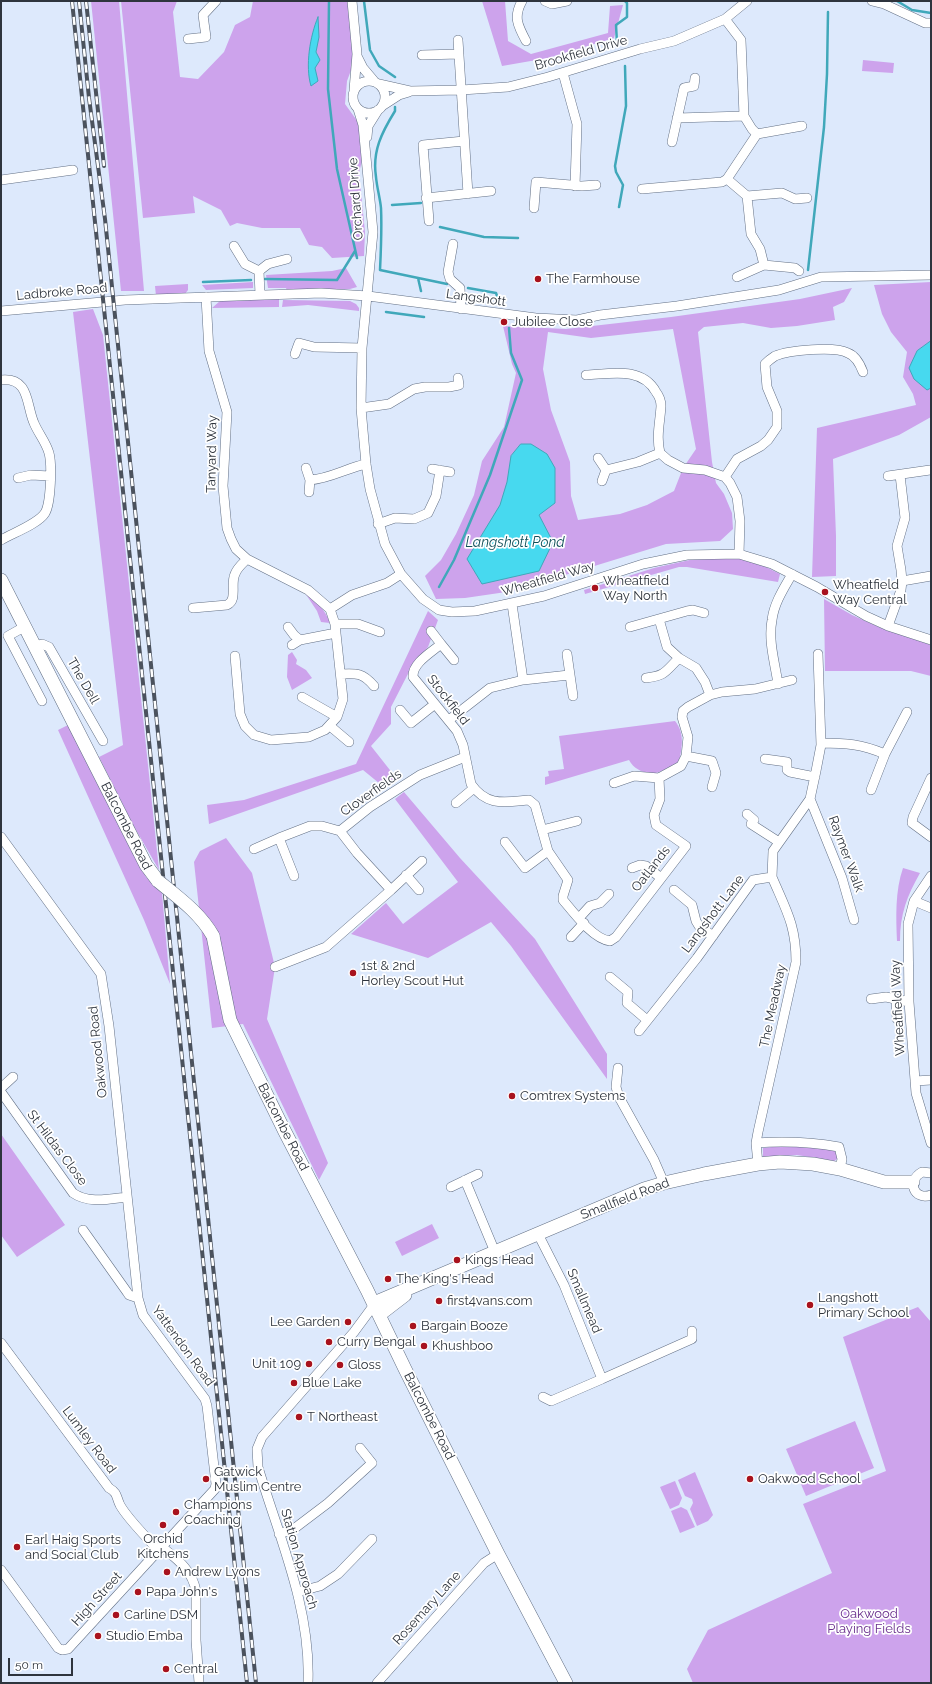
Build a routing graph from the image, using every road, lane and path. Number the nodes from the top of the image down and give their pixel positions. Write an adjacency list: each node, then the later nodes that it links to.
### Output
1 (216, 1): 10 (street)
2 (352, 1): 15 (street)
3 (522, 1): 13 (street)
4 (545, 1): 5 (street)
5 (567, 1)
6 (747, 1): 8 (street, Brookfield Drive)
7 (872, 1): 9 (street)
8 (725, 19): 18 (street, Brookfield Drive); 26 (street)
9 (931, 23)
10 (206, 37): 11 (street); 14 (street)
11 (188, 39)
12 (458, 40): 16 (street)
13 (526, 41)
14 (206, 47)
15 (357, 54): 20 (street); 21 (street)
16 (459, 54): 17 (street); 22 (street)
17 (422, 55)
18 (563, 73): 22 (street, Brookfield Drive); 37 (street)
19 (695, 78): 27 (street)
20 (376, 83): 21 (street); 23 (street); 24 (street)
21 (354, 90): 25 (street)
22 (461, 90): 23 (street, Brookfield Drive); 30 (street)
23 (410, 91): 24 (street)
24 (380, 108): 25 (street); 32 (street)
25 (358, 109): 32 (street)
26 (744, 116): 27 (street); 29 (street)
27 (677, 118): 31 (street)
28 (802, 126): 29 (street)
29 (757, 134): 34 (street)
30 (464, 141): 40 (street); 42 (street)
31 (672, 142)
32 (365, 148): 55 (street, Orchard Drive)
33 (73, 170): 35 (street)
34 (727, 179): 38 (street); 41 (street)
35 (1, 180)
36 (596, 184): 37 (street)
37 (574, 186): 44 (street)
38 (642, 189)
39 (491, 192): 40 (street)
40 (468, 194): 42 (street)
41 (747, 196): 43 (street); 49 (street)
42 (426, 198): 45 (street)
43 (807, 198)
44 (534, 208)
45 (428, 221)
46 (453, 244): 58 (street)
47 (234, 246): 50 (street)
48 (287, 259): 50 (street)
49 (764, 265): 51 (street); 53 (street)
50 (259, 271): 54 (street)
51 (799, 271)
52 (931, 275): 58 (street, Langshott)
53 (737, 277)
54 (260, 295): 55 (street, Langshott); 56 (street, Langshott)
55 (368, 296): 58 (street, Langshott); 60 (street, Wheatfield Way)
56 (206, 297): 57 (street, Langshott); 85 (street, Tanyard Way)
57 (125, 300): 59 (street, Ladbroke Road)
58 (461, 309)
59 (1, 311)
60 (362, 348): 61 (street); 66 (street, Wheatfield Way)
61 (295, 354)
62 (863, 372): 77 (street)
63 (586, 375): 67 (street)
64 (1, 380): 75 (street)
65 (459, 384): 66 (street)
66 (361, 408): 69 (street, Wheatfield Way)
67 (660, 452): 71 (street); 77 (street)
68 (598, 458): 71 (street)
69 (366, 464): 79 (street); 82 (street, Wheatfield Way)
70 (306, 468): 79 (street)
71 (606, 470): 80 (street)
72 (930, 470): 74 (street)
73 (450, 472): 82 (street)
74 (900, 475): 76 (street); 90 (street)
75 (50, 476): 78 (street); 83 (street)
76 (888, 476)
77 (725, 477): 84 (street)
78 (18, 478)
79 (310, 480): 81 (street)
80 (602, 481)
81 (309, 492)
82 (378, 524): 86 (street, Wheatfield Way)
83 (1, 540)
84 (739, 554): 87 (street, Wheatfield Way); 91 (street, Wheatfield Way)
85 (247, 558): 92 (street); 93 (street, Tanyard Way)
86 (400, 574): 91 (street, Wheatfield Way); 93 (street)
87 (792, 574): 97 (street, Wheatfield Way); 118 (street)
88 (931, 576): 90 (street)
89 (1, 580): 98 (main road, Balcombe Road)
90 (902, 581): 97 (street)
91 (512, 604): 116 (street)
92 (193, 608)
93 (330, 609): 100 (street)
94 (704, 613): 95 (street)
95 (659, 619): 99 (street); 111 (street)
96 (288, 626): 103 (street)
97 (888, 626): 104 (street, Wheatfield Way)
98 (24, 627): 107 (main road, Balcombe Road); 123 (street)
99 (630, 627)
100 (336, 629): 102 (street); 103 (street); 113 (street)
101 (432, 631): 105 (street)
102 (380, 632)
103 (300, 640): 106 (street)
104 (931, 640)
105 (441, 644): 112 (street); 124 (street, Stockfield)
106 (292, 645)
107 (34, 646): 130 (street, The Dell); 204 (main road, Balcombe Road, bridge)
108 (566, 654): 114 (street)
109 (818, 654): 132 (street)
110 (235, 656): 129 (street)
111 (679, 658): 115 (street); 120 (street)
112 (454, 660)
113 (341, 674): 119 (street); 127 (street)
114 (569, 675): 116 (street); 121 (street)
115 (646, 678)
116 (523, 680): 128 (street)
117 (792, 680): 118 (street)
118 (778, 684): 120 (street)
119 (374, 686)
120 (710, 695): 134 (street)
121 (573, 696)
122 (302, 697): 127 (street)
123 (42, 701)
124 (435, 704): 125 (street); 128 (street, Stockfield)
125 (400, 710)
126 (907, 712): 133 (street)
127 (336, 717): 129 (street)
128 (449, 720): 135 (street, Stockfield)
129 (330, 726): 131 (street)
130 (103, 741)
131 (348, 742)
132 (821, 743): 133 (street); 137 (street)
133 (885, 754): 143 (street)
134 (686, 756): 138 (street); 141 (street)
135 (465, 758): 142 (street, Stockfield); 149 (street, Cloverfields)
136 (765, 759): 137 (street)
137 (815, 777): 144 (street)
138 (658, 778): 140 (street); 163 (street, Oatlands)
139 (931, 778): 151 (street)
140 (614, 783)
141 (712, 787)
142 (474, 788): 145 (street); 148 (street)
143 (871, 790)
144 (810, 799): 154 (street); 170 (street, Raymer Walk)
145 (456, 803)
146 (747, 814): 154 (street)
147 (577, 821): 148 (street)
148 (542, 830): 156 (street)
149 (340, 831): 152 (street); 164 (street, Cloverfields)
150 (1, 836): 199 (street, Oakwood Road)
151 (931, 837)
152 (279, 838): 155 (street); 160 (street)
153 (505, 842): 156 (street)
154 (779, 842): 162 (street)
155 (254, 848)
156 (548, 851): 171 (street)
157 (422, 861): 159 (street)
158 (632, 868): 163 (street)
159 (406, 875): 164 (street); 165 (street)
160 (294, 876)
161 (931, 876): 168 (street, Wheatfield Way)
162 (772, 877): 172 (street, Langshott Lane); 188 (street, The Meadway)
163 (661, 878): 171 (street, Oatlands)
164 (391, 890): 174 (street)
165 (419, 890)
166 (674, 890): 172 (street)
167 (609, 894): 171 (street)
168 (914, 901): 169 (street); 178 (street, Wheatfield Way)
169 (931, 908)
170 (854, 920)
171 (581, 921): 173 (street)
172 (713, 936): 180 (street, Langshott Lane)
173 (570, 937)
174 (275, 968)
175 (610, 977): 180 (street)
176 (871, 999): 177 (street)
177 (896, 999): 178 (street); 179 (street)
178 (910, 1002): 185 (street, Wheatfield Way)
179 (897, 1019)
180 (647, 1020): 181 (street, Langshott Lane)
181 (639, 1031)
182 (618, 1068): 196 (street)
183 (13, 1077): 186 (street)
184 (931, 1080): 185 (street)
185 (915, 1081): 189 (street, Wheatfield Way)
186 (1, 1088)
187 (1, 1092): 199 (street, St Hildas Close)
188 (756, 1143): 190 (street, The Meadway); 191 (street)
189 (931, 1143)
190 (758, 1164): 191 (main road, Smallfield Road); 196 (main road, Smallfield Road)
191 (840, 1169): 195 (main road, Smallfield Road)
192 (931, 1173): 195 (street)
193 (478, 1174): 194 (street)
194 (465, 1180): 197 (street); 202 (street)
195 (913, 1182): 198 (street)
196 (664, 1183): 201 (main road, Smallfield Road)
197 (451, 1187)
198 (931, 1195)
199 (127, 1197): 203 (street, Oakwood Road)
200 (83, 1230): 203 (street, Yattendon Road)
201 (538, 1234): 202 (main road, Smallfield Road); 208 (street, Smallmead)
202 (495, 1252): 204 (main road, Smallfield Road)
203 (138, 1298): 211 (street, Yattendon Road)
204 (377, 1309): 205 (street); 205 (street); 215 (main road, Balcombe Road)
205 (354, 1332): 212 (street, Station Approach)
206 (692, 1335): 208 (street)
207 (1, 1343): 214 (street, Lumley Road)
208 (602, 1379): 209 (street)
209 (547, 1399)
210 (360, 1448): 212 (street)
211 (209, 1496): 214 (street, High Street)
212 (279, 1534): 217 (street, Station Approach)
213 (372, 1539): 217 (street)
214 (160, 1549): 216 (street, High Street); 218 (street, Lumley Road)
215 (498, 1554): 220 (street, Rosemary Lane); 221 (main road, Balcombe Road)
216 (1, 1570)
217 (297, 1592): 219 (street, Station Approach)
218 (199, 1683)
219 (308, 1683)
220 (377, 1683)
221 (566, 1683)

